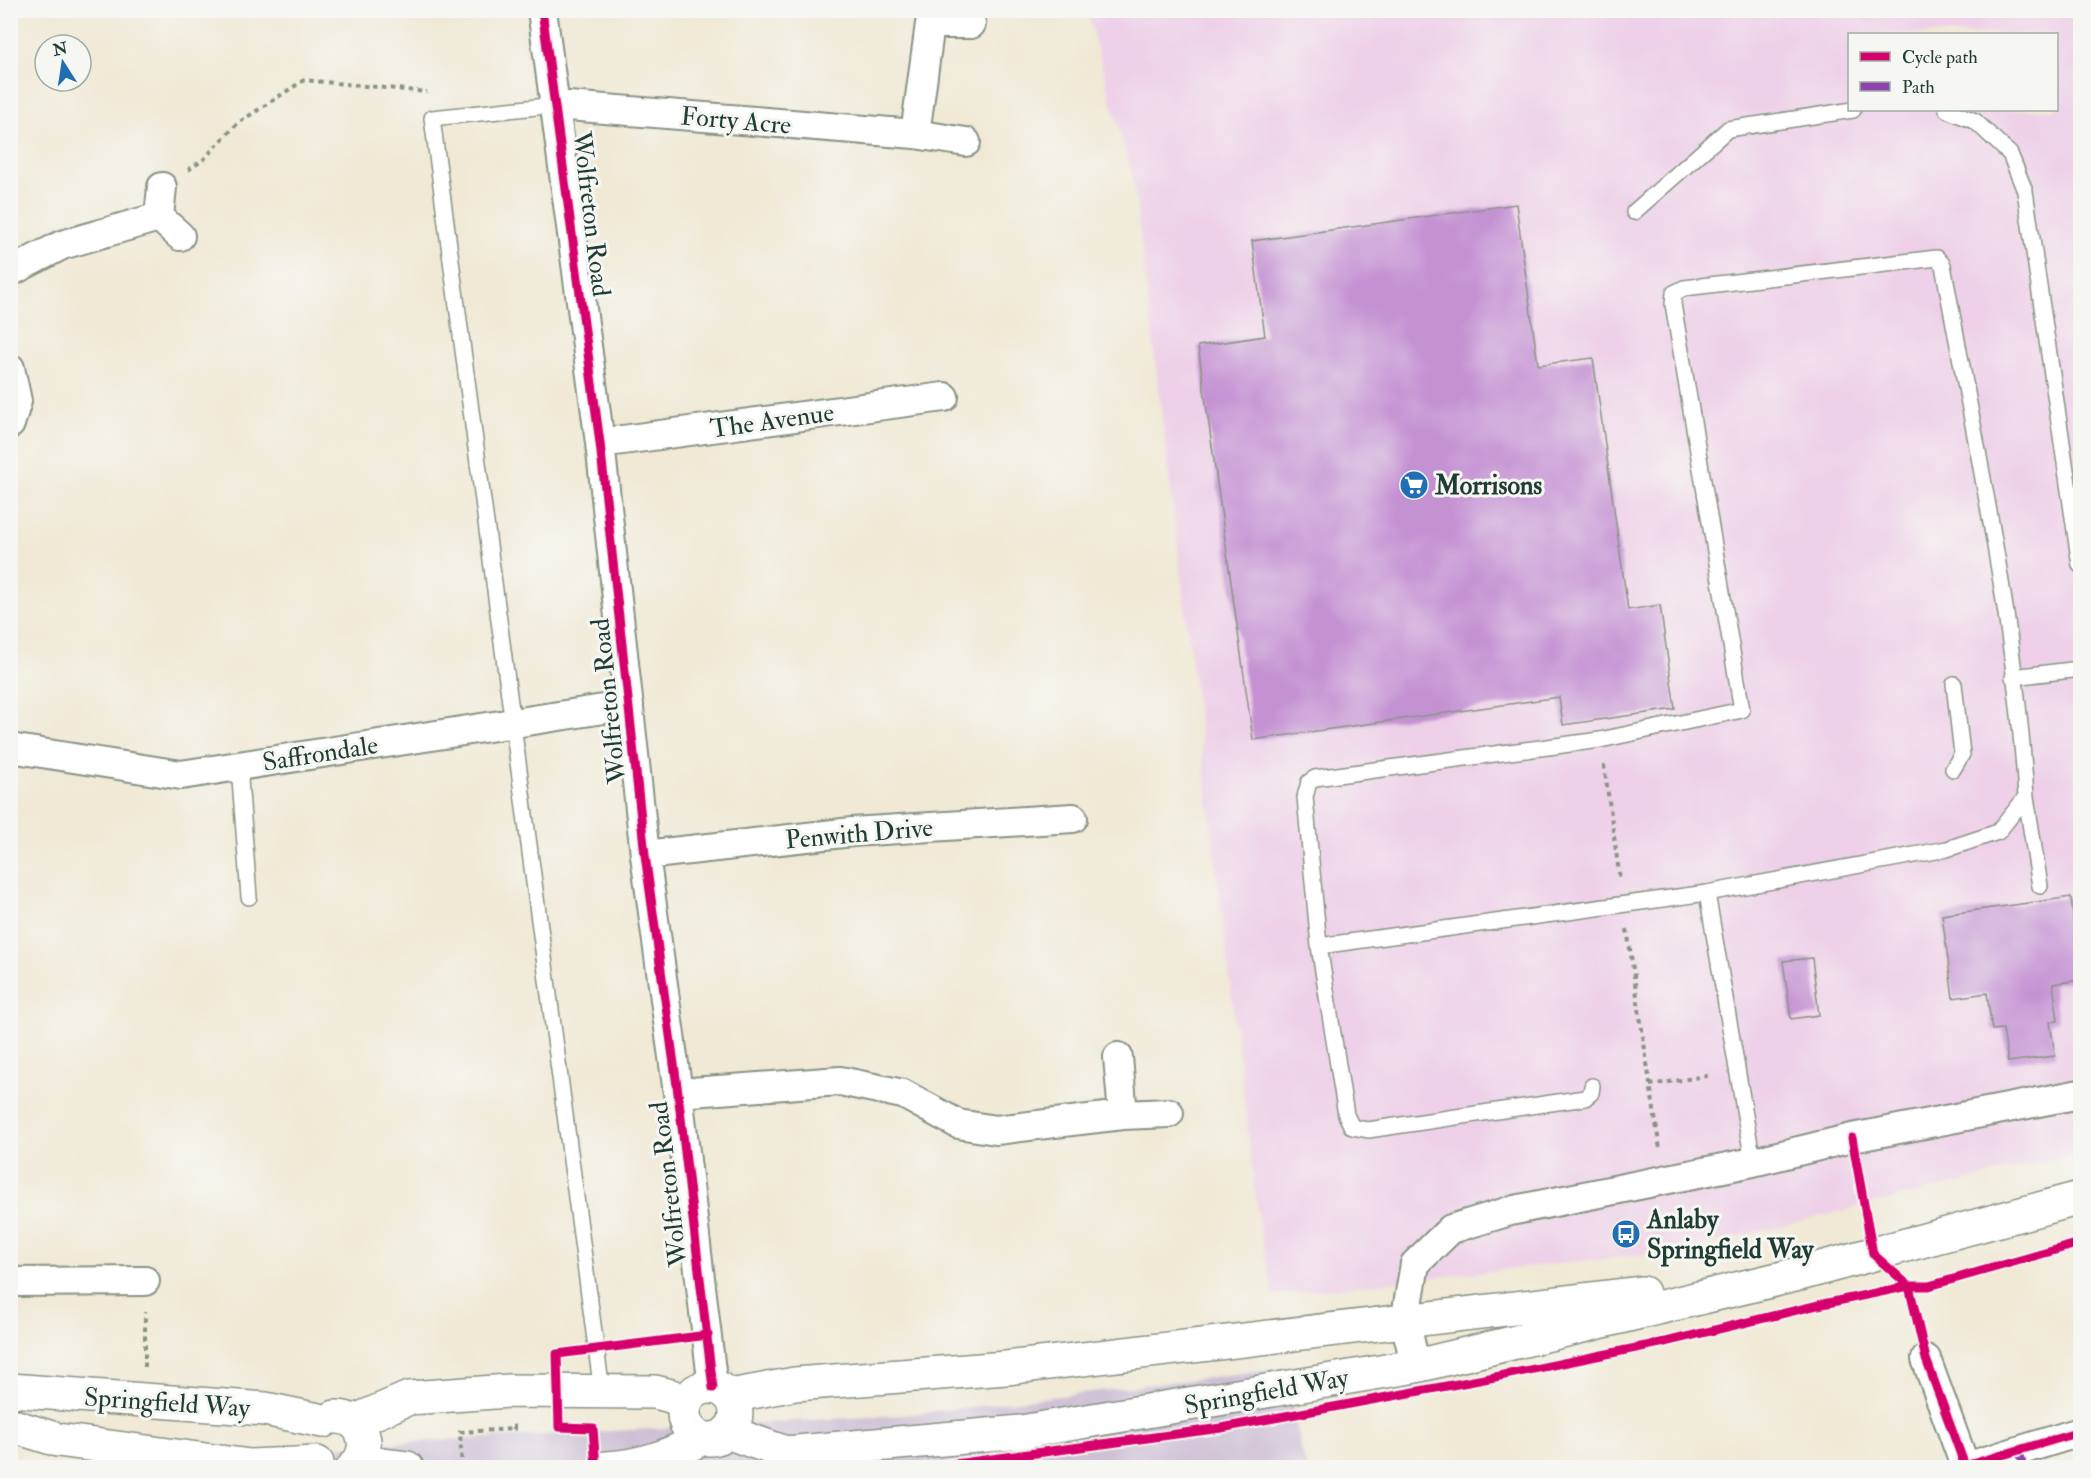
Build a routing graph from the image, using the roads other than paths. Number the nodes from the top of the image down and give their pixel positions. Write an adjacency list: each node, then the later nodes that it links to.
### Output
1 (542, 10): 3 (street, Wolfreton Road)
2 (971, 24): 6 (street)
3 (556, 105): 6 (street, Forty Acre); 16 (street, Wolfreton Road); 22 (lane)
4 (1848, 111): 9 (lane)
5 (1950, 111): 17 (lane)
6 (915, 134): 7 (street, Forty Acre)
7 (966, 142)
8 (162, 187): 10 (street)
9 (1634, 212)
10 (159, 217): 11 (street); 12 (street)
11 (180, 236)
12 (10, 272)
13 (10, 368): 15 (street)
14 (944, 397): 16 (street, The Avenue)
15 (10, 424)
16 (600, 443): 21 (street, Wolfreton Road)
17 (2080, 565)
18 (2080, 669): 19 (lane)
19 (2013, 677): 26 (lane); 32 (lane)
20 (1954, 684): 25 (lane)
21 (629, 705): 22 (street, Saffrondale); 28 (street, Wolfreton Road)
22 (512, 723): 24 (street, Saffrondale); 48 (lane)
23 (10, 748): 24 (street, Saffrondale)
24 (239, 766): 31 (lane)
25 (1953, 769)
26 (2026, 797): 29 (lane); 30 (lane)
27 (1073, 818): 28 (street, Penwith Drive)
28 (645, 855): 35 (street, Wolfreton Road)
29 (2040, 886)
30 (1707, 893): 32 (lane); 39 (lane)
31 (249, 897)
32 (1319, 946): 34 (lane)
33 (1118, 1057): 38 (street)
34 (1592, 1086)
35 (678, 1093): 38 (street); 49 (street, Wolfreton Road)
36 (2080, 1094): 39 (street)
37 (1169, 1113): 38 (street)
38 (1123, 1115)
39 (1754, 1162): 44 (street)
40 (2080, 1198): 41 (main road, Springfield Way)
41 (1799, 1274): 44 (main road, Springfield Way); 46 (main road, Springfield Way)
42 (146, 1281): 43 (street)
43 (10, 1282)
44 (1405, 1322): 46 (street); 49 (main road, Springfield Way)
45 (1926, 1359): 56 (street)
46 (1416, 1366): 53 (main road, Springfield Way)
47 (10, 1390): 50 (main road, Springfield Way)
48 (602, 1392): 49 (main road); 50 (main road)
49 (710, 1396): 53 (main road); 53 (main road)
50 (338, 1422): 54 (main road); 55 (main road)
51 (10, 1425): 55 (main road, Springfield Way)
52 (2080, 1432): 56 (street)
53 (715, 1435): 58 (main road)
54 (358, 1463): 57 (main road)
55 (320, 1465)
56 (1964, 1466)
57 (407, 1467)
58 (606, 1467)

